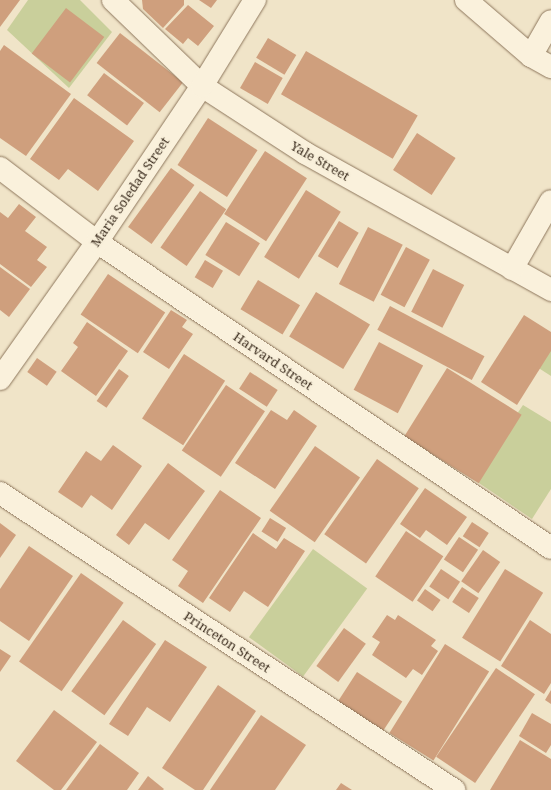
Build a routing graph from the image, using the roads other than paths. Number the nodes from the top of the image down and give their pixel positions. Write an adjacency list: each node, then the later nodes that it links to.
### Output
1 (113, 0): 7 (street, Yale Street)
2 (255, 0): 7 (street, Maria Soledad Street)
3 (466, 0): 5 (street)
4 (551, 21): 5 (street)
5 (531, 56): 6 (street)
6 (551, 67)
7 (202, 86): 10 (street, Maria Soledad Street); 11 (street, Yale Street)
8 (0, 168): 10 (street, Harvard Street)
9 (551, 201): 11 (street)
10 (96, 242): 13 (street, Maria Soledad Street); 15 (street, Harvard Street)
11 (512, 269): 12 (street, Yale Street)
12 (551, 290)
13 (0, 379)
14 (0, 493): 16 (street, Princeton Street)
15 (551, 548)
16 (454, 790)

